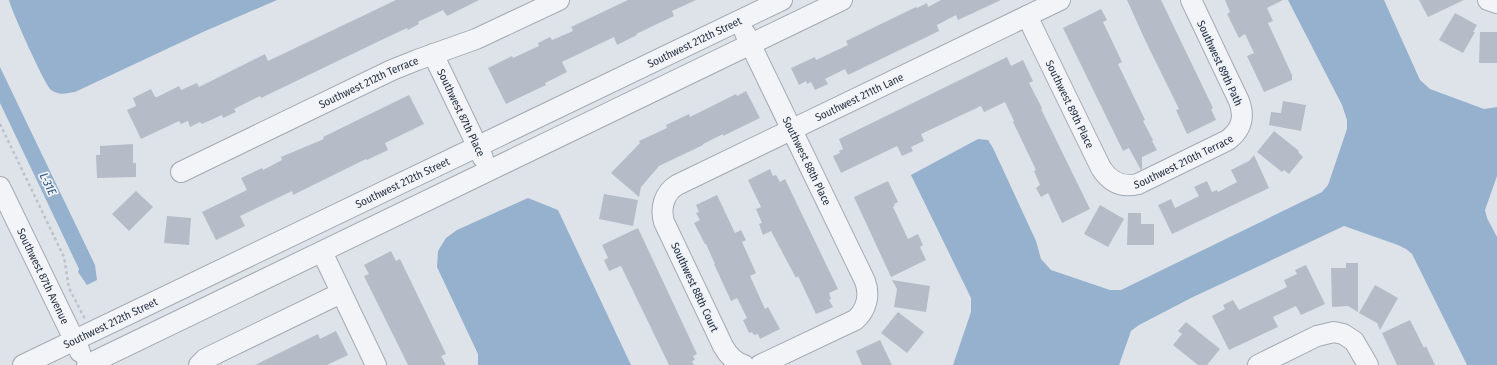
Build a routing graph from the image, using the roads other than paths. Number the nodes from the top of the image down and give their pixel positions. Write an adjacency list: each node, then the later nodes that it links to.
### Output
1 (559, 0): 9 (street, Southwest 212th Terrace)
2 (782, 0): 7 (street, Southwest 212th Street)
3 (842, 0): 8 (street)
4 (1060, 0): 6 (street, Southwest 211th Lane)
5 (1191, 0): 10 (street, Southwest 89th Path)
6 (1027, 16): 11 (street, Southwest 211th Lane); 15 (street, Southwest 89th Place)
7 (739, 20): 8 (street, Southwest 88th Place); 12 (street, Southwest 212th Street)
8 (750, 44): 11 (street, Southwest 88th Place); 13 (street)
9 (433, 54): 12 (street, Southwest 87th Place); 14 (street, Southwest 212th Terrace)
10 (1240, 128): 15 (street, Southwest 210th Terrace)
11 (791, 130): 17 (street, Southwest 211th Lane); 26 (street, Southwest 88th Place)
12 (478, 147): 13 (street, Southwest 87th Place); 20 (street, Southwest 212th Street)
13 (489, 171): 18 (street)
14 (181, 172)
15 (1122, 185)
16 (0, 187): 20 (street, Southwest 87th Avenue)
17 (664, 201): 25 (street, Southwest 88th Court)
18 (322, 252): 19 (street); 22 (street)
19 (341, 293): 23 (street); 24 (street)
20 (74, 341): 21 (street, Southwest 212th Street); 22 (street, Southwest 87th Avenue)
21 (23, 365)
22 (87, 365)
23 (199, 365)
24 (376, 365)
25 (743, 365)
26 (760, 365)
27 (1258, 365): 28 (street)
28 (1368, 365)

